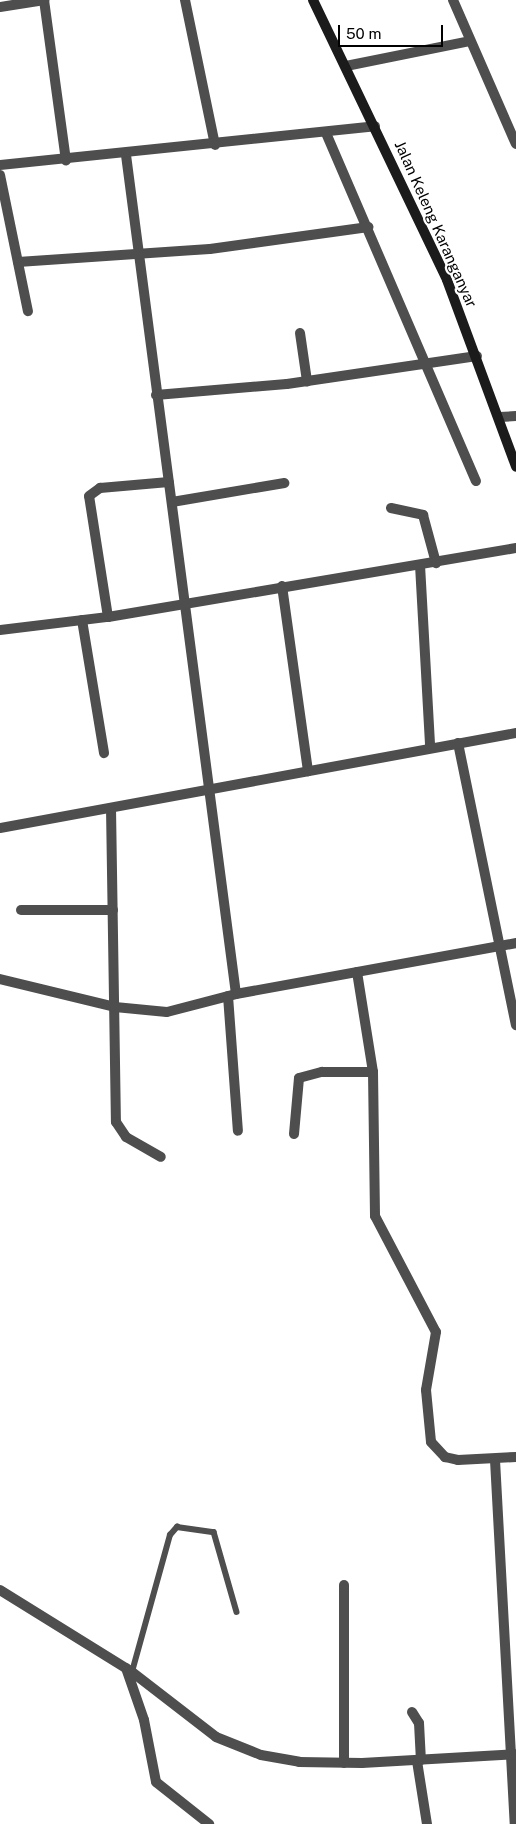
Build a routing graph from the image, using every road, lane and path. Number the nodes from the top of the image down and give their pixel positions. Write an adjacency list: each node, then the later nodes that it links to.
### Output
1 (44, 0): 5 (street); 13 (street)
2 (185, 0): 11 (street)
3 (313, 0): 7 (main road, Jalan Keleng Karanganyar)
4 (453, 0): 6 (street)
5 (0, 6)
6 (470, 40): 7 (street); 10 (street)
7 (346, 66): 8 (main road, Jalan Keleng Karanganyar)
8 (375, 126): 9 (street); 21 (main road, Jalan Keleng Karanganyar)
9 (326, 134): 11 (street); 16 (street)
10 (516, 144)
11 (215, 145): 12 (street)
12 (126, 155): 13 (street); 17 (street)
13 (66, 160): 14 (street)
14 (0, 165)
15 (0, 175): 18 (street)
16 (368, 227): 17 (street); 22 (street)
17 (139, 254): 18 (street); 24 (street)
18 (18, 262): 19 (street)
19 (28, 311)
20 (300, 333): 23 (street)
21 (477, 356): 22 (street); 26 (main road, Jalan Keleng Karanganyar)
22 (426, 364): 23 (street); 28 (street)
23 (307, 381): 24 (street)
24 (156, 395): 29 (street)
25 (516, 416): 26 (street)
26 (499, 417): 27 (main road, Jalan Keleng Karanganyar)
27 (516, 467)
28 (476, 481)
29 (169, 482): 31 (street); 38 (street)
30 (284, 483): 31 (street)
31 (172, 502): 37 (street)
32 (391, 508): 34 (street)
33 (516, 548): 34 (street)
34 (436, 563): 35 (street)
35 (420, 566): 36 (street); 43 (street)
36 (282, 586): 37 (street); 45 (street)
37 (182, 604): 38 (street); 46 (street)
38 (108, 617): 39 (street)
39 (82, 620): 40 (street); 44 (street)
40 (0, 630)
41 (516, 734): 42 (street)
42 (458, 743): 43 (street); 52 (street)
43 (430, 746): 45 (street)
44 (104, 753)
45 (308, 771): 46 (street)
46 (209, 788): 47 (street); 55 (street)
47 (111, 808): 48 (street); 50 (street)
48 (0, 828)
49 (21, 910): 50 (street)
50 (113, 910): 56 (street)
51 (516, 943): 52 (street)
52 (496, 946): 53 (street); 57 (street)
53 (357, 972): 55 (street); 58 (street)
54 (0, 979): 56 (street)
55 (232, 995): 56 (street); 59 (street)
56 (115, 1007): 61 (street)
57 (516, 1025)
58 (373, 1072): 60 (street); 63 (street)
59 (238, 1132)
60 (294, 1134)
61 (161, 1157)
62 (516, 1457): 63 (street)
63 (496, 1460): 69 (street)
64 (344, 1585): 71 (street)
65 (0, 1590): 67 (street)
66 (237, 1612): 67 (lane)
67 (129, 1670): 71 (street); 72 (street)
68 (412, 1712): 70 (street)
69 (514, 1754): 70 (street); 74 (street)
70 (419, 1760): 71 (street); 73 (street)
71 (344, 1763)
72 (210, 1824)
73 (427, 1824)
74 (515, 1824)

